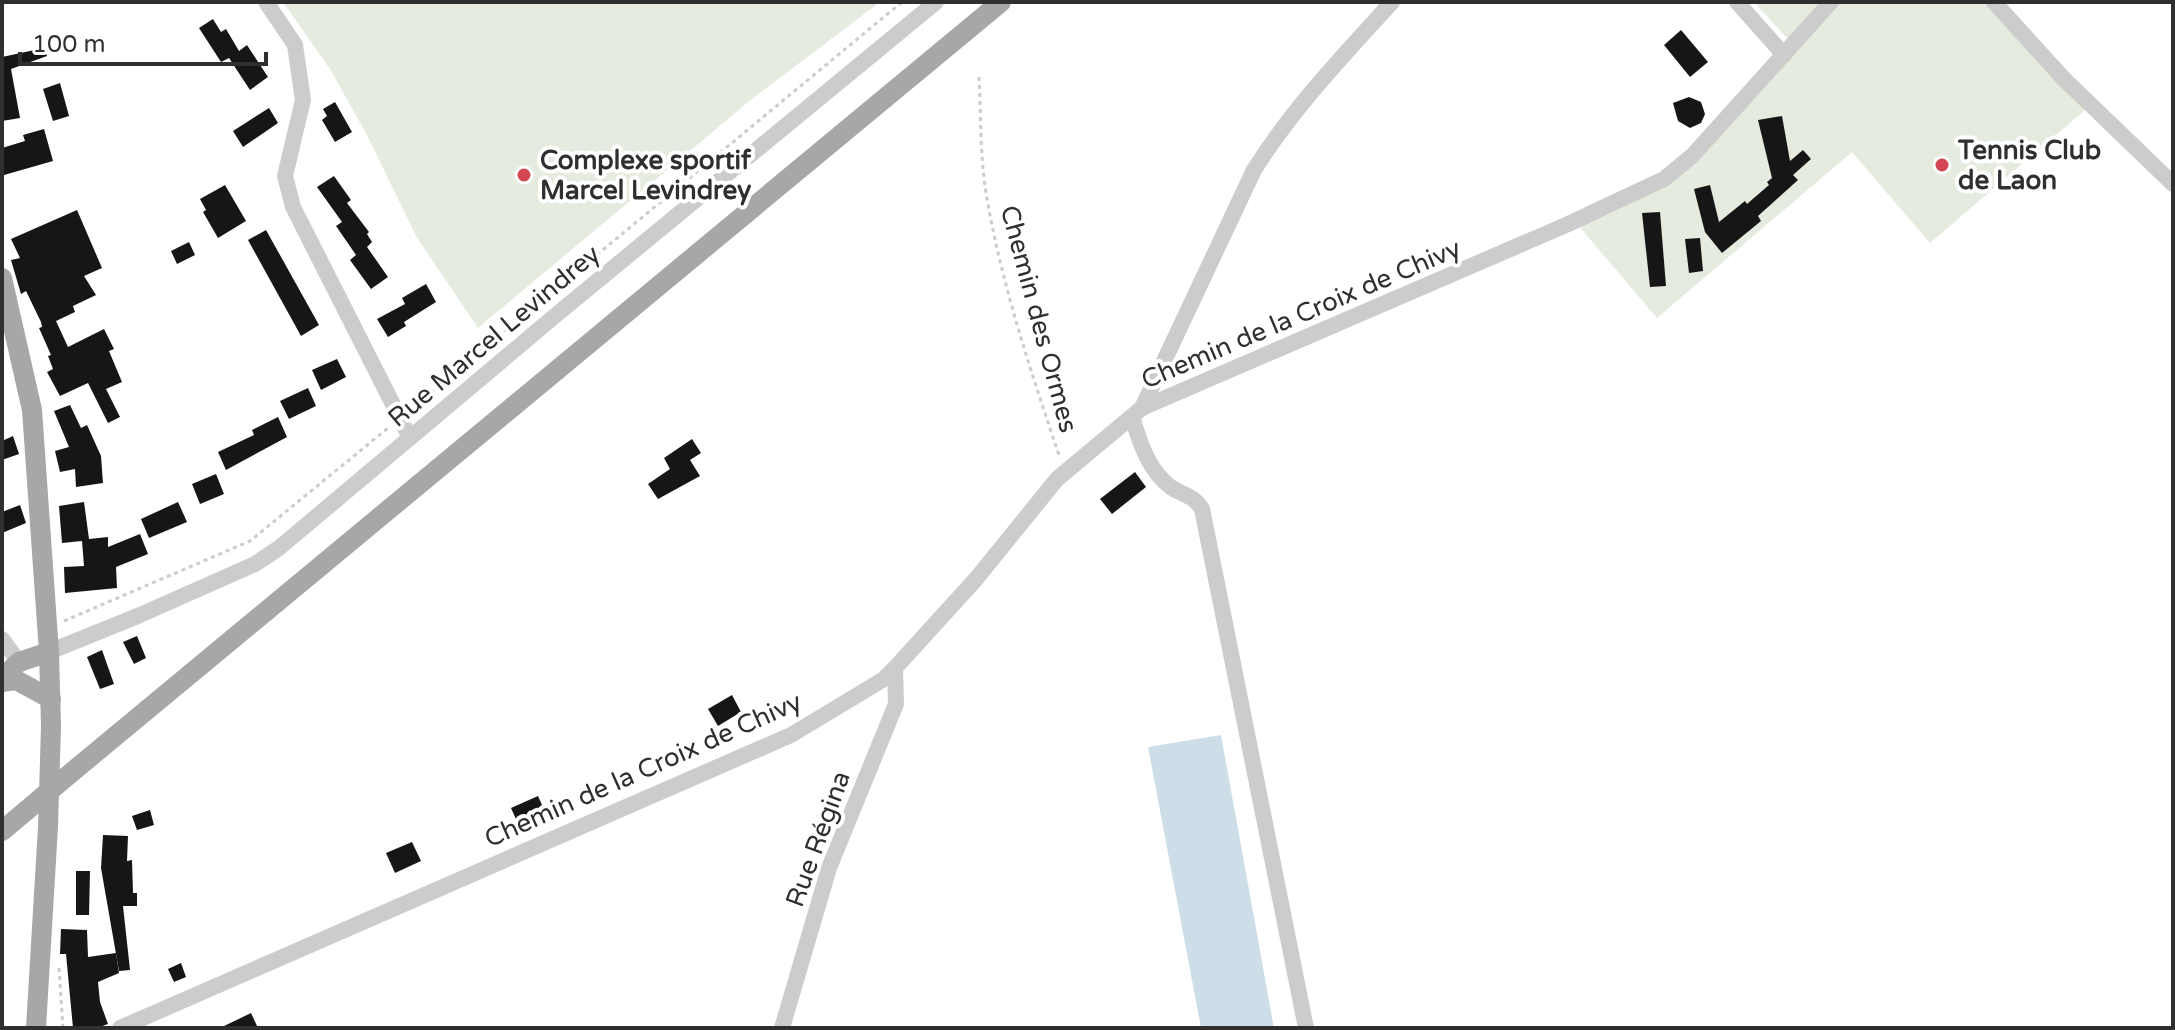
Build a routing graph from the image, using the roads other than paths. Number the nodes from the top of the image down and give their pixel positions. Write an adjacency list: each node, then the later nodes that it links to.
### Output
1 (266, 2): 12 (street)
2 (936, 2): 12 (street, Rue Marcel Levindrey)
3 (1001, 2): 19 (main road, bridge)
4 (1392, 2): 11 (street)
5 (1737, 2): 8 (street)
6 (1831, 2): 8 (street, Chemin de la Croix de Chivy)
7 (1994, 2): 9 (street)
8 (1784, 55): 11 (street, Chemin de la Croix de Chivy)
9 (2173, 184)
10 (2, 278): 14 (main road)
11 (1137, 413): 16 (street, Chemin de la Croix de Chivy); 23 (street)
12 (404, 427): 14 (street, Rue Marcel Levindrey)
13 (2, 639): 15 (street)
14 (49, 652): 15 (main road); 18 (main road)
15 (19, 662): 17 (main road)
16 (895, 668): 21 (street, Chemin de la Croix de Chivy); 22 (street, Rue Régina)
17 (2, 680): 18 (main road)
18 (51, 699): 20 (main road)
19 (2, 831)
20 (36, 1028)
21 (120, 1028)
22 (782, 1028)
23 (1306, 1028)

